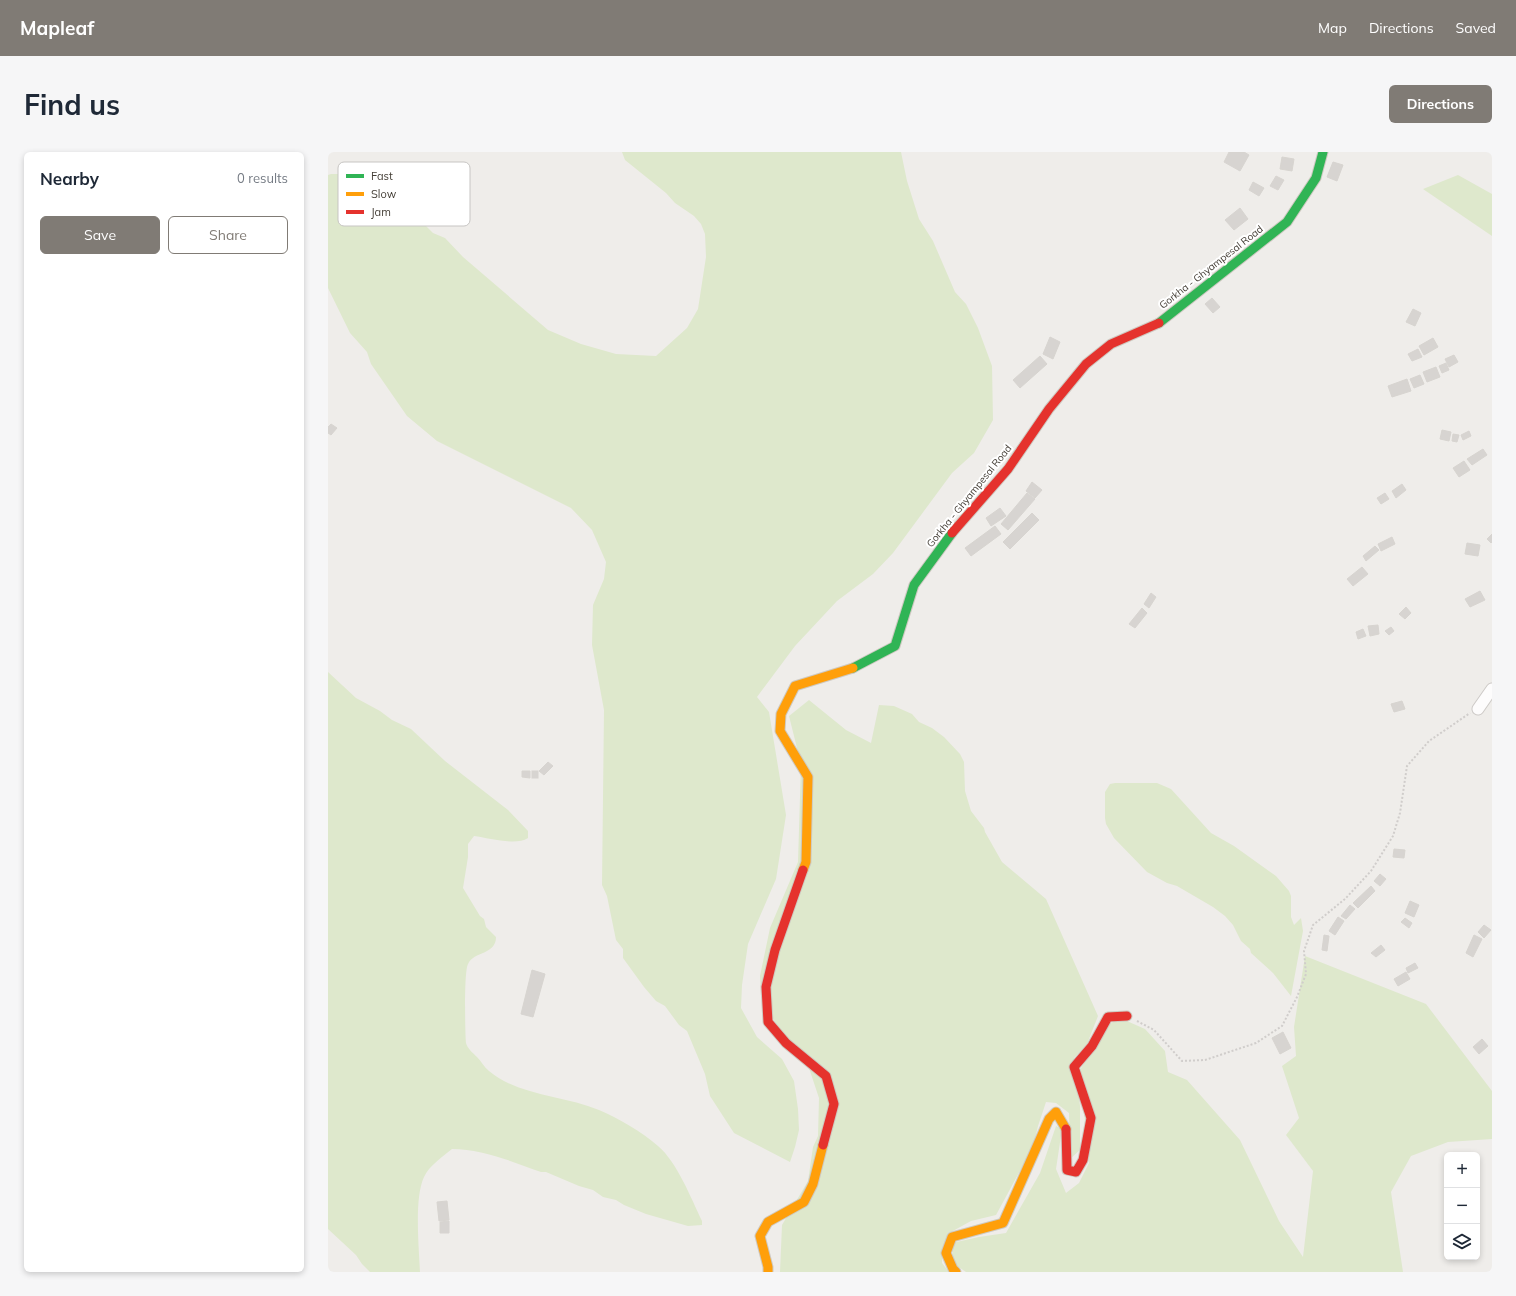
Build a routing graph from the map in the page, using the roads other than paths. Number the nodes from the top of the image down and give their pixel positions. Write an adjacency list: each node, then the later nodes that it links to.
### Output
1 (1323, 152): 5 (main road, Gorkha - Ghyampesal Road)
2 (1492, 689): 3 (street)
3 (1478, 709)
4 (1127, 1016): 6 (main road)
5 (768, 1272)
6 (956, 1272)

